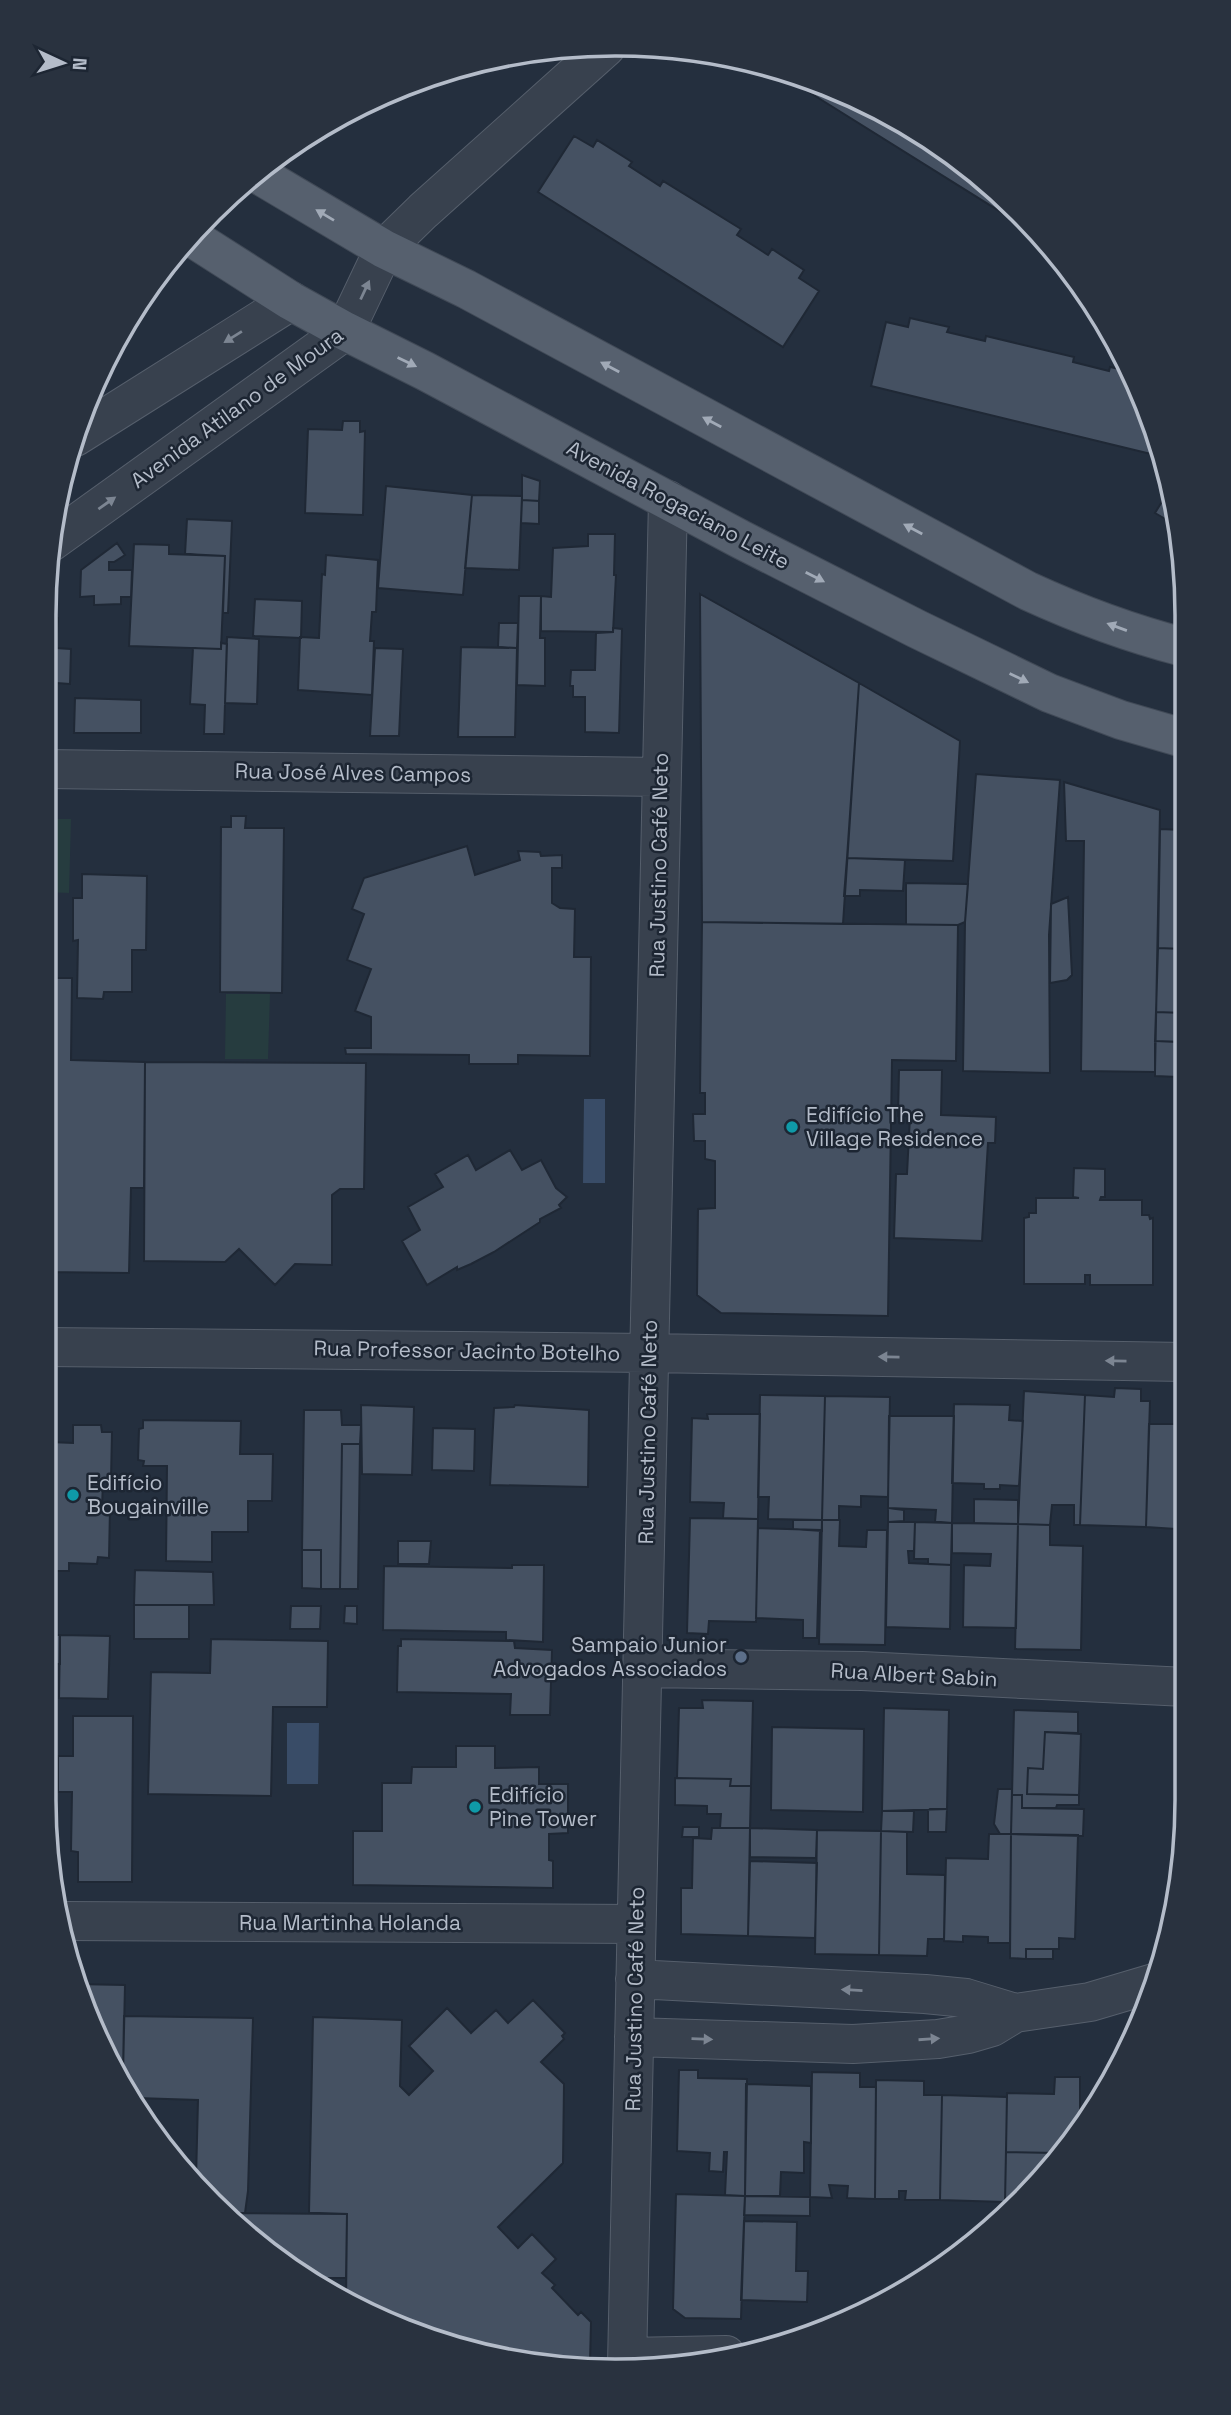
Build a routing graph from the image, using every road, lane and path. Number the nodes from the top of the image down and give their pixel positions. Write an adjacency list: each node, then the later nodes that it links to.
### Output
1 (595, 57): 4 (street, Avenida Atilano de Moura)
2 (266, 179): 4 (main road, one-way to 2)
3 (199, 242): 5 (main road, Avenida Rogaciano Leite)
4 (384, 248): 6 (street, Avenida Atilano de Moura, one-way to 4); 10 (main road, one-way to 4)
5 (291, 301): 6 (main road, Avenida Rogaciano Leite); 7 (street, one-way to 7)
6 (345, 331): 8 (main road, Avenida Rogaciano Leite, one-way to 8); 9 (street, Avenida Atilano de Moura, one-way to 6)
7 (89, 427)
8 (668, 500): 11 (main road, Avenida Rogaciano Leite, one-way to 11); 13 (street, Rua Justino Café Neto)
9 (62, 534)
10 (1175, 645)
11 (1175, 736)
12 (56, 769): 13 (street, Rua José Alves Campos)
13 (661, 777): 15 (street, Rua Justino Café Neto)
14 (56, 1347): 15 (street, Rua Professor Jacinto Botelho)
15 (649, 1353): 16 (street, Rua Professor Jacinto Botelho, one-way to 15); 17 (street, Rua Justino Café Neto)
16 (1175, 1362)
17 (643, 1668): 18 (street, Rua Albert Sabin); 20 (street, Rua Justino Café Neto)
18 (1175, 1686)
19 (70, 1922): 20 (street, Rua Martinha Holanda)
20 (636, 1924): 21 (street, Rua Justino Café Neto)
21 (635, 1979): 23 (street, one-way to 21); 24 (street, Rua Justino Café Neto)
22 (1142, 1986): 23 (street)
23 (1015, 2013): 24 (street, one-way to 23)
24 (634, 2036): 25 (street, Rua Justino Café Neto)
25 (628, 2359)

